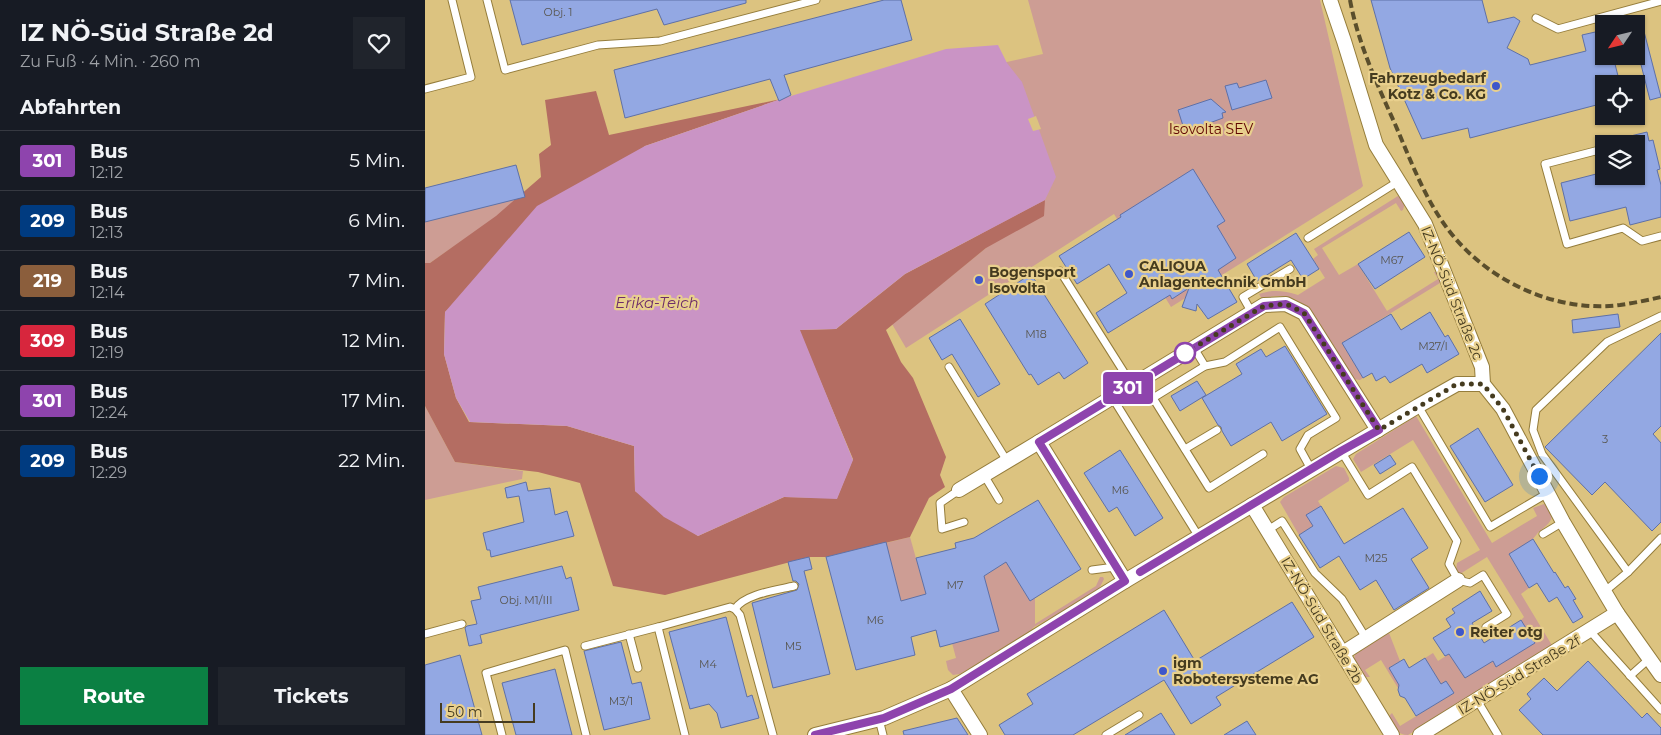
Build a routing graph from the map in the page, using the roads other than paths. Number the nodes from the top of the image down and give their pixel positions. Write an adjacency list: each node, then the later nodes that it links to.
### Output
1 (452, 0): 7 (lane)
2 (487, 0): 3 (lane)
3 (816, 0)
4 (1330, 0): 9 (street, IZ-NÖ-Süd Straße 2c)
5 (1661, 1): 6 (lane)
6 (1536, 18)
7 (425, 88)
8 (1595, 151): 10 (lane)
9 (1399, 181): 11 (lane); 20 (street, IZ-NÖ-Süd Straße 2c)
10 (1661, 236)
11 (1308, 238)
12 (1290, 269): 14 (lane)
13 (1060, 271): 19 (lane)
14 (1253, 313): 16 (street); 25 (street)
15 (1661, 316): 45 (lane)
16 (1194, 348): 17 (lane); 19 (street)
17 (1205, 366): 22 (lane); 31 (lane)
18 (949, 367): 30 (lane)
19 (1137, 383): 21 (street); 22 (lane)
20 (1483, 384): 23 (street); 34 (street, IZ-NÖ-Süd Straße 2c)
21 (1112, 397): 26 (street); 41 (lane)
22 (1153, 398): 27 (lane)
23 (1419, 406): 25 (street); 34 (lane)
24 (1217, 430): 27 (lane)
25 (1379, 430): 28 (street)
26 (1039, 442): 30 (street); 43 (street)
27 (1185, 449): 29 (lane)
28 (1341, 451): 31 (street); 46 (lane)
29 (1263, 454)
30 (1007, 461): 32 (street)
31 (1311, 469): 36 (street)
32 (984, 475): 33 (street); 35 (lane)
33 (959, 490): 37 (lane)
34 (1548, 493): 38 (street, IZ-NÖ-Süd Straße 2c)
35 (999, 500)
36 (1252, 504): 39 (street, IZ-NÖ-Süd Straße 2b); 41 (street)
37 (964, 522)
38 (1563, 522): 40 (lane); 49 (street, IZ-NÖ-Süd Straße 2c)
39 (1268, 530): 58 (lane); 60 (street, IZ-NÖ-Süd Straße 2b)
40 (1543, 534)
41 (1199, 536): 47 (street)
42 (1661, 538): 45 (lane)
43 (1115, 567): 44 (lane); 47 (street)
44 (1092, 570)
45 (1628, 572): 49 (lane)
46 (1458, 580): 54 (lane); 58 (street)
47 (1125, 581): 65 (street)
48 (794, 586): 50 (lane)
49 (1604, 592): 51 (street, IZ-NÖ-Süd Straße 2c)
50 (735, 609): 53 (lane); 74 (lane)
51 (1617, 614): 55 (street, IZ-NÖ-Süd Straße 2f); 61 (street, IZ-NÖ-Süd Straße 2c)
52 (462, 624): 56 (lane)
53 (658, 627): 57 (lane); 73 (lane)
54 (1486, 627)
55 (1590, 631): 64 (lane); 66 (street, IZ-NÖ-Süd Straße 2f)
56 (425, 634)
57 (629, 634): 59 (lane); 62 (lane)
58 (1366, 638): 60 (street)
59 (585, 646)
60 (1343, 653): 70 (street, IZ-NÖ-Süd Straße 2b)
61 (1649, 660): 63 (street, IZ-NÖ-Süd Straße 2c); 64 (lane)
62 (638, 668)
63 (1661, 675)
64 (1630, 676): 67 (lane)
65 (951, 689): 69 (street); 77 (street)
66 (1477, 700): 79 (street, IZ-NÖ-Süd Straße 2f); 80 (lane)
67 (1661, 710)
68 (1139, 715): 78 (lane)
69 (879, 719): 75 (street); 76 (lane)
70 (1390, 734)
71 (502, 735): 72 (lane)
72 (586, 735)
73 (685, 735)
74 (773, 735)
75 (815, 735)
76 (883, 735)
77 (980, 735)
78 (1106, 735)
79 (1420, 735)
80 (1498, 735)

